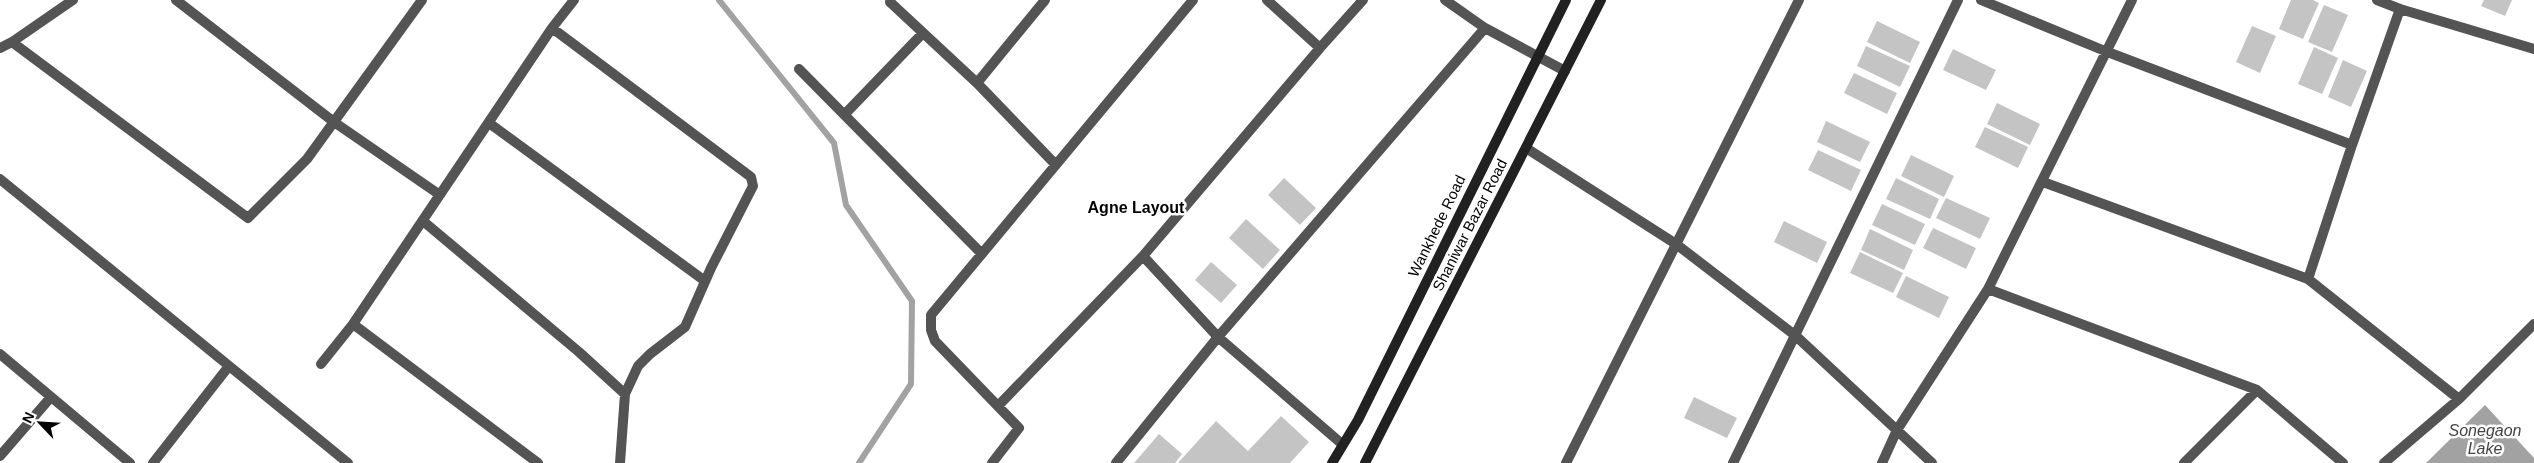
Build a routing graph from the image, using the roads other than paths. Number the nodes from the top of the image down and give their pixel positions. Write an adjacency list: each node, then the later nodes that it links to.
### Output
1 (73, 0): 22 (street)
2 (176, 0): 32 (street)
3 (422, 0): 32 (street)
4 (574, 0): 19 (street)
5 (1045, 0): 30 (street)
6 (1192, 0): 36 (street)
7 (1267, 0): 24 (street)
8 (1363, 0): 24 (street)
9 (1445, 0): 20 (street)
10 (1566, 0): 27 (main road, Wankhede Road)
11 (1601, 0): 29 (main road, Shaniwar Bazar Road)
12 (1799, 0): 41 (street)
13 (1958, 0): 49 (street)
14 (1981, 0): 26 (street)
15 (2132, 0): 26 (street)
16 (2377, 0): 18 (street)
17 (890, 1): 21 (street)
18 (2400, 9): 25 (street); 34 (street)
19 (552, 28): 33 (street); 45 (street)
20 (1485, 28): 27 (street); 50 (street)
21 (922, 33): 30 (street); 31 (street)
22 (12, 42): 23 (street); 32 (street)
23 (0, 48)
24 (1319, 48): 43 (street)
25 (2534, 49)
26 (2105, 51): 34 (street); 38 (street)
27 (1538, 57): 29 (street); 60 (main road, Wankhede Road)
28 (799, 69): 31 (street)
29 (1565, 71): 35 (main road, Shaniwar Bazar Road)
30 (977, 83): 36 (street)
31 (845, 114): 42 (street)
32 (334, 122): 39 (street)
33 (489, 123): 39 (street); 45 (street)
34 (2352, 145): 44 (street)
35 (1526, 148): 41 (street); 70 (main road, Shaniwar Bazar Road)
36 (1056, 165): 42 (street)
37 (0, 179): 53 (street)
38 (2043, 182): 44 (street); 46 (street)
39 (440, 195): 40 (street)
40 (423, 221): 47 (street); 55 (street)
41 (1676, 244): 49 (street); 71 (street)
42 (982, 254): 58 (street)
43 (1143, 256): 50 (street); 58 (street)
44 (2308, 279): 57 (street)
45 (705, 281): 55 (street)
46 (1988, 289): 54 (street); 59 (street)
47 (353, 324): 52 (street); 65 (street)
48 (2534, 324): 57 (street)
49 (1796, 336): 59 (street); 72 (street)
50 (1218, 337): 60 (street); 68 (street)
51 (0, 354): 56 (street)
52 (321, 364)
53 (229, 366): 63 (street); 64 (street)
54 (2257, 390): 75 (street); 76 (street)
55 (625, 394): 66 (street)
56 (51, 397): 61 (street); 62 (street)
57 (2459, 399): 77 (street)
58 (998, 406): 67 (street)
59 (1897, 430): 73 (street); 74 (street)
60 (1342, 444): 69 (main road, Wankhede Road)
61 (0, 456)
62 (130, 463)
63 (154, 463)
64 (348, 463)
65 (538, 463)
66 (620, 463)
67 (992, 463)
68 (1116, 463)
69 (1332, 463)
70 (1365, 463)
71 (1566, 463)
72 (1733, 463)
73 (1882, 463)
74 (1932, 463)
75 (2184, 463)
76 (2343, 463)
77 (2384, 463)

